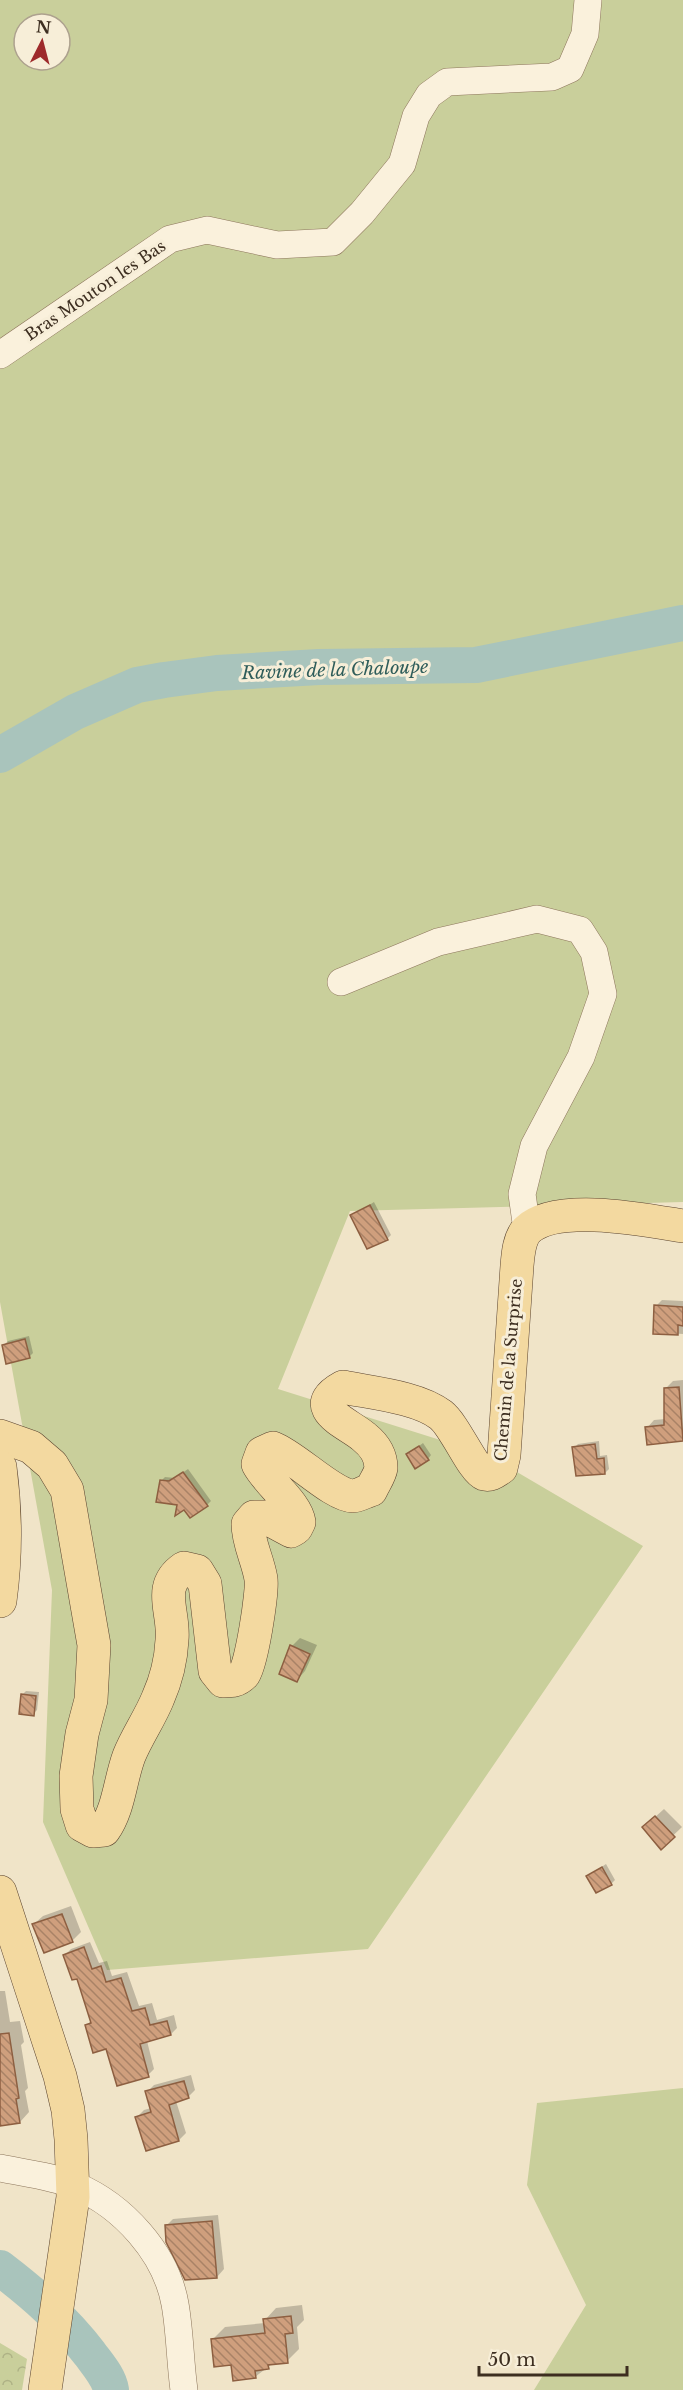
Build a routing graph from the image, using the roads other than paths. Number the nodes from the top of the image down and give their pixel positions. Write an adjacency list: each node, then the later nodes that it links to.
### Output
1 (588, 0): 2 (street, Bras Mouton les Bas)
2 (0, 355)
3 (341, 982): 5 (street)
4 (683, 1226): 5 (main road)
5 (527, 1230): 6 (main road, Chemin de la Surprise)
6 (0, 1436)
7 (0, 1467): 8 (main road)
8 (0, 1602)
9 (0, 1892): 11 (main road)
10 (0, 2168): 11 (street)
11 (73, 2191): 12 (main road); 13 (street)
12 (45, 2390)
13 (184, 2390)

